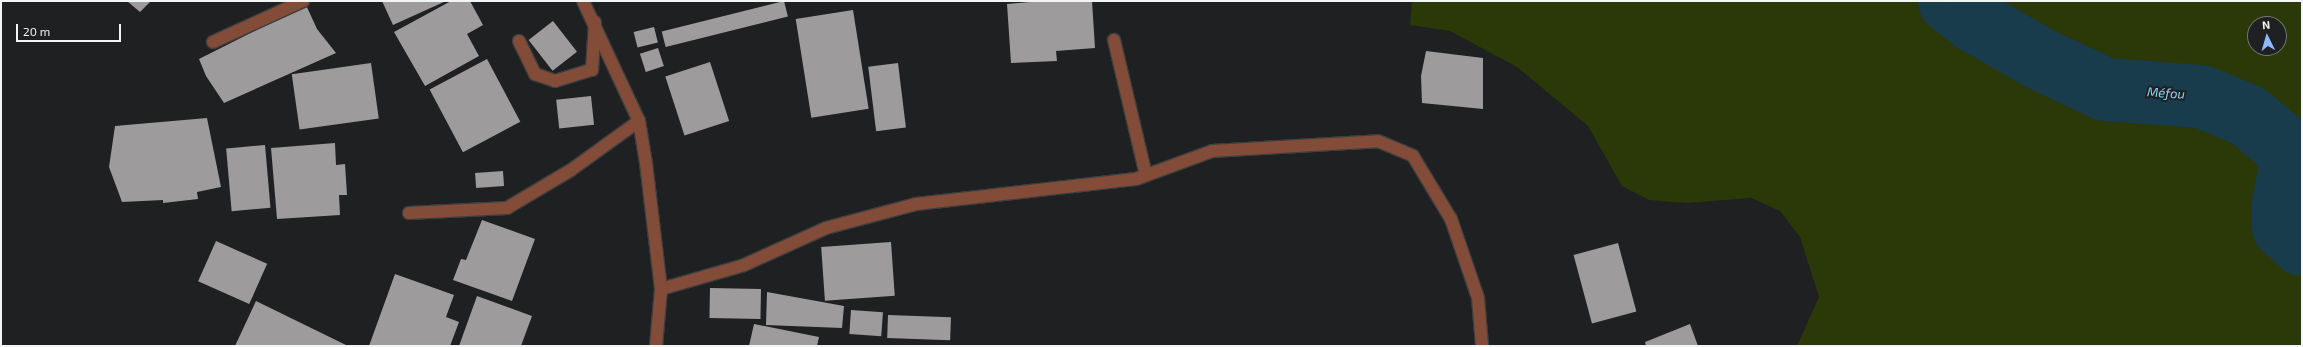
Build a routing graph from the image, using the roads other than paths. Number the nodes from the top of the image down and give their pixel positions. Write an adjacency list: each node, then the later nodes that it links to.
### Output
1 (303, 1): 6 (street)
2 (583, 1): 3 (street)
3 (595, 22): 5 (street); 7 (street)
4 (1114, 40): 8 (street)
5 (518, 41)
6 (213, 42)
7 (639, 122): 9 (street); 10 (street)
8 (1146, 176): 10 (street); 12 (street)
9 (408, 213)
10 (661, 289): 11 (street)
11 (656, 346)
12 (1482, 346)

